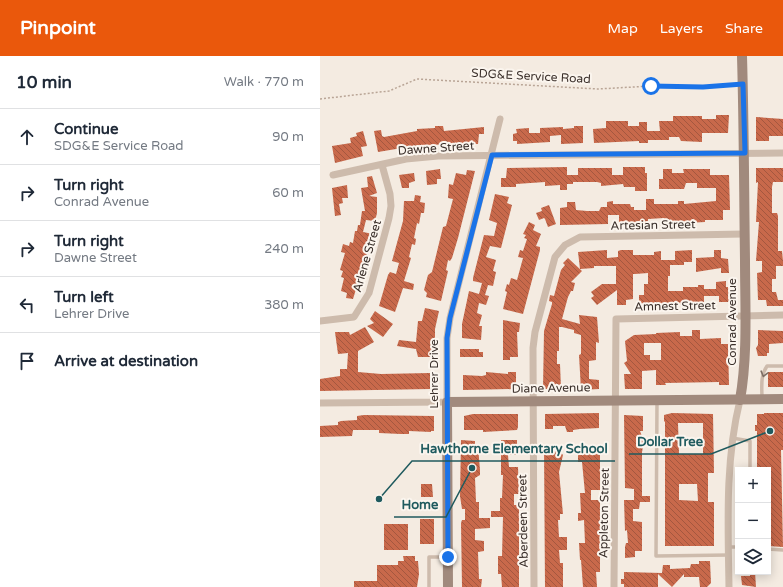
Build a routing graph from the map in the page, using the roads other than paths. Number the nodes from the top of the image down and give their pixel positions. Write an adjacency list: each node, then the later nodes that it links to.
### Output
1 (742, 56): 3 (street, Conrad Avenue)
2 (500, 119): 5 (street, Lehrer Drive)
3 (745, 153): 4 (street, Dawne Street); 5 (street, Dawne Street); 8 (street, Conrad Avenue)
4 (783, 153)
5 (492, 155): 6 (street, Dawne Street); 21 (street, Lehrer Drive)
6 (382, 164): 7 (street, Dawne Street); 13 (street, Arlene Street)
7 (332, 175)
8 (744, 234): 9 (street, Artesian Street); 10 (street, Conrad Avenue)
9 (565, 245): 20 (street, Aberdeen Street)
10 (745, 316): 11 (street, Amnest Street); 12 (street, Amnest Street); 19 (street, Conrad Avenue)
11 (783, 316)
12 (616, 319): 18 (street, Appleton Street)
13 (320, 321)
14 (783, 366): 16 (lane, one-way to 16)
15 (658, 399): 18 (street, Diane Avenue); 19 (street, Diane Avenue); 28 (lane)
16 (762, 399): 17 (street, Diane Avenue); 19 (street, Diane Avenue)
17 (783, 399)
18 (615, 400): 20 (street, Diane Avenue); 33 (street, Appleton Street)
19 (740, 400): 23 (street, Conrad Avenue)
20 (532, 401): 21 (street, Diane Avenue); 32 (street, Aberdeen Street)
21 (447, 402): 22 (street, Diane Avenue); 29 (street, Lehrer Drive)
22 (320, 403)
23 (732, 438): 24 (lane); 28 (street, Conrad Avenue)
24 (750, 467)
25 (735, 549): 28 (lane)
26 (771, 549): 27 (lane)
27 (783, 550)
28 (729, 551): 34 (street, Conrad Avenue)
29 (448, 557): 30 (lane); 31 (street, Lehrer Drive)
30 (429, 587)
31 (448, 587)
32 (534, 587)
33 (614, 587)
34 (729, 587)

